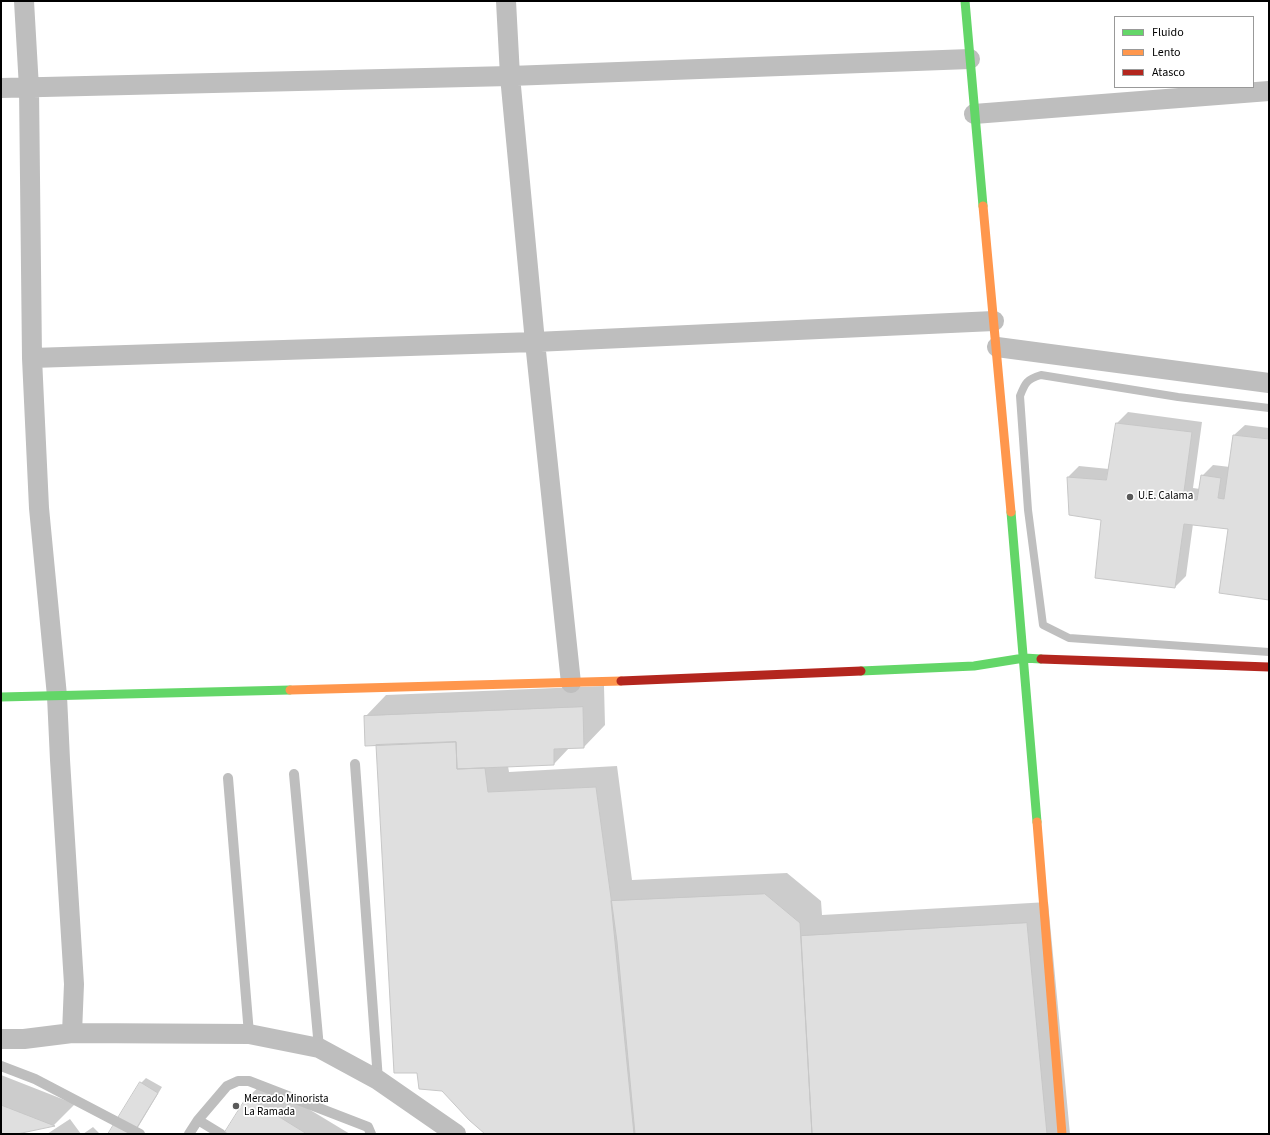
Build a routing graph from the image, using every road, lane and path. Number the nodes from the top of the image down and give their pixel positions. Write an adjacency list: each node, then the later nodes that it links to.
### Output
1 (24, 1): 7 (street)
2 (506, 1): 5 (street)
3 (965, 1): 4 (street)
4 (970, 59): 5 (street); 9 (street)
5 (510, 76): 7 (street); 11 (street)
6 (1, 88): 7 (street)
7 (29, 88): 13 (street)
8 (1269, 91): 9 (street)
9 (974, 114): 10 (street)
10 (994, 321): 11 (street); 12 (street)
11 (535, 342): 13 (street); 17 (street)
12 (997, 347): 14 (street); 15 (street)
13 (32, 358): 18 (street)
14 (1269, 384)
15 (1024, 658): 16 (street); 17 (street); 35 (street)
16 (1269, 667)
17 (571, 683): 18 (street)
18 (57, 696): 19 (street); 23 (street)
19 (1, 697)
20 (355, 764): 28 (lane)
21 (294, 774): 26 (lane)
22 (228, 778): 24 (lane)
23 (72, 1034): 24 (street); 25 (street)
24 (249, 1034): 26 (street)
25 (1, 1039)
26 (319, 1048): 28 (street)
27 (1, 1066): 30 (lane)
28 (378, 1080): 34 (street)
29 (198, 1120): 31 (lane); 32 (lane); 33 (lane)
30 (140, 1134)
31 (189, 1134)
32 (221, 1134)
33 (371, 1134)
34 (456, 1134)
35 (1062, 1134)

